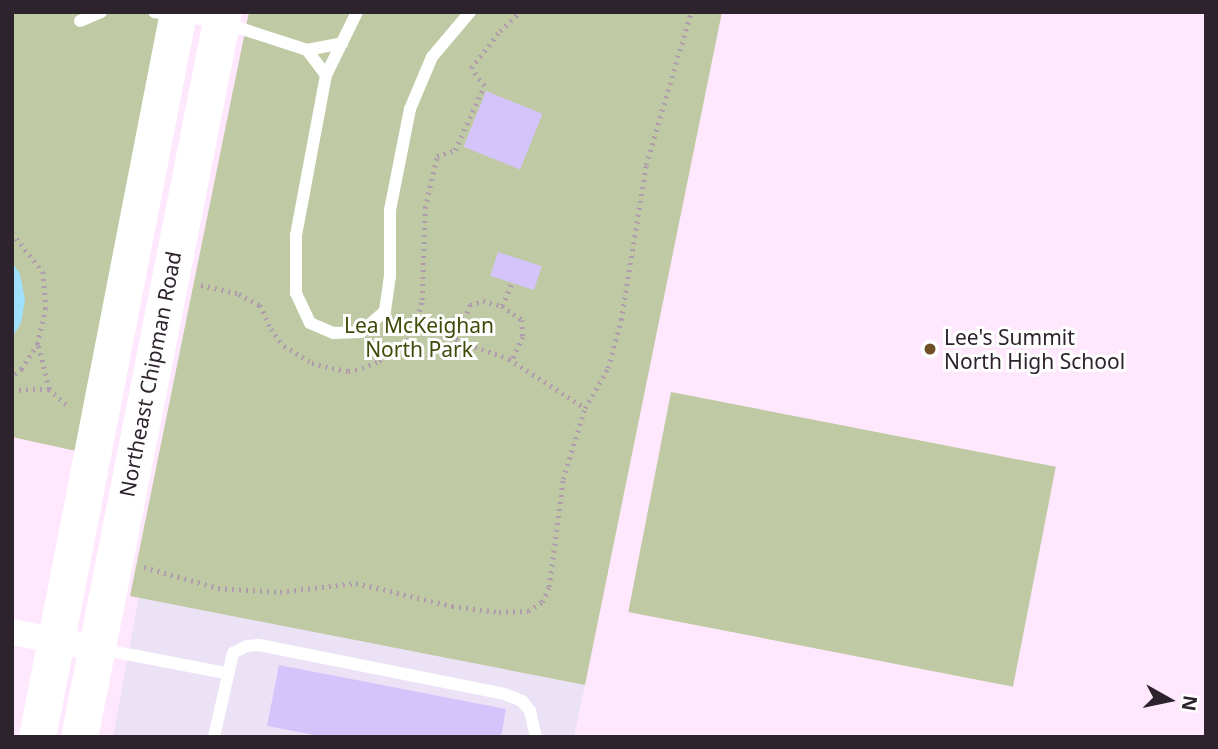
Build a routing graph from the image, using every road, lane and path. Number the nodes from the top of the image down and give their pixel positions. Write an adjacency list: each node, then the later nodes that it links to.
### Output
1 (100, 12): 8 (lane)
2 (357, 12): 9 (lane)
3 (470, 12): 11 (lane)
4 (520, 12): 15 (path)
5 (691, 12): 22 (path)
6 (169, 14): 7 (lane); 25 (main road, Northeast Chipman Road)
7 (222, 17): 10 (lane); 26 (main road, Northeast Chipman Road)
8 (80, 21)
9 (342, 43): 10 (lane); 11 (lane)
10 (307, 50): 11 (lane)
11 (326, 75)
12 (12, 233): 16 (path)
13 (511, 285): 14 (path)
14 (502, 306): 15 (path); 17 (path)
15 (456, 339): 17 (path)
16 (38, 344): 18 (path); 19 (path)
17 (512, 361): 22 (path)
18 (12, 377)
19 (49, 389): 20 (path); 21 (path)
20 (12, 390)
21 (70, 408)
22 (585, 408): 23 (path)
23 (144, 567)
24 (12, 632): 25 (street)
25 (57, 640): 26 (street); 28 (main road, Northeast Chipman Road)
26 (96, 648): 27 (lane); 29 (main road, Northeast Chipman Road)
27 (226, 673): 30 (lane); 31 (lane)
28 (37, 737)
29 (79, 737)
30 (214, 737)
31 (536, 737)

